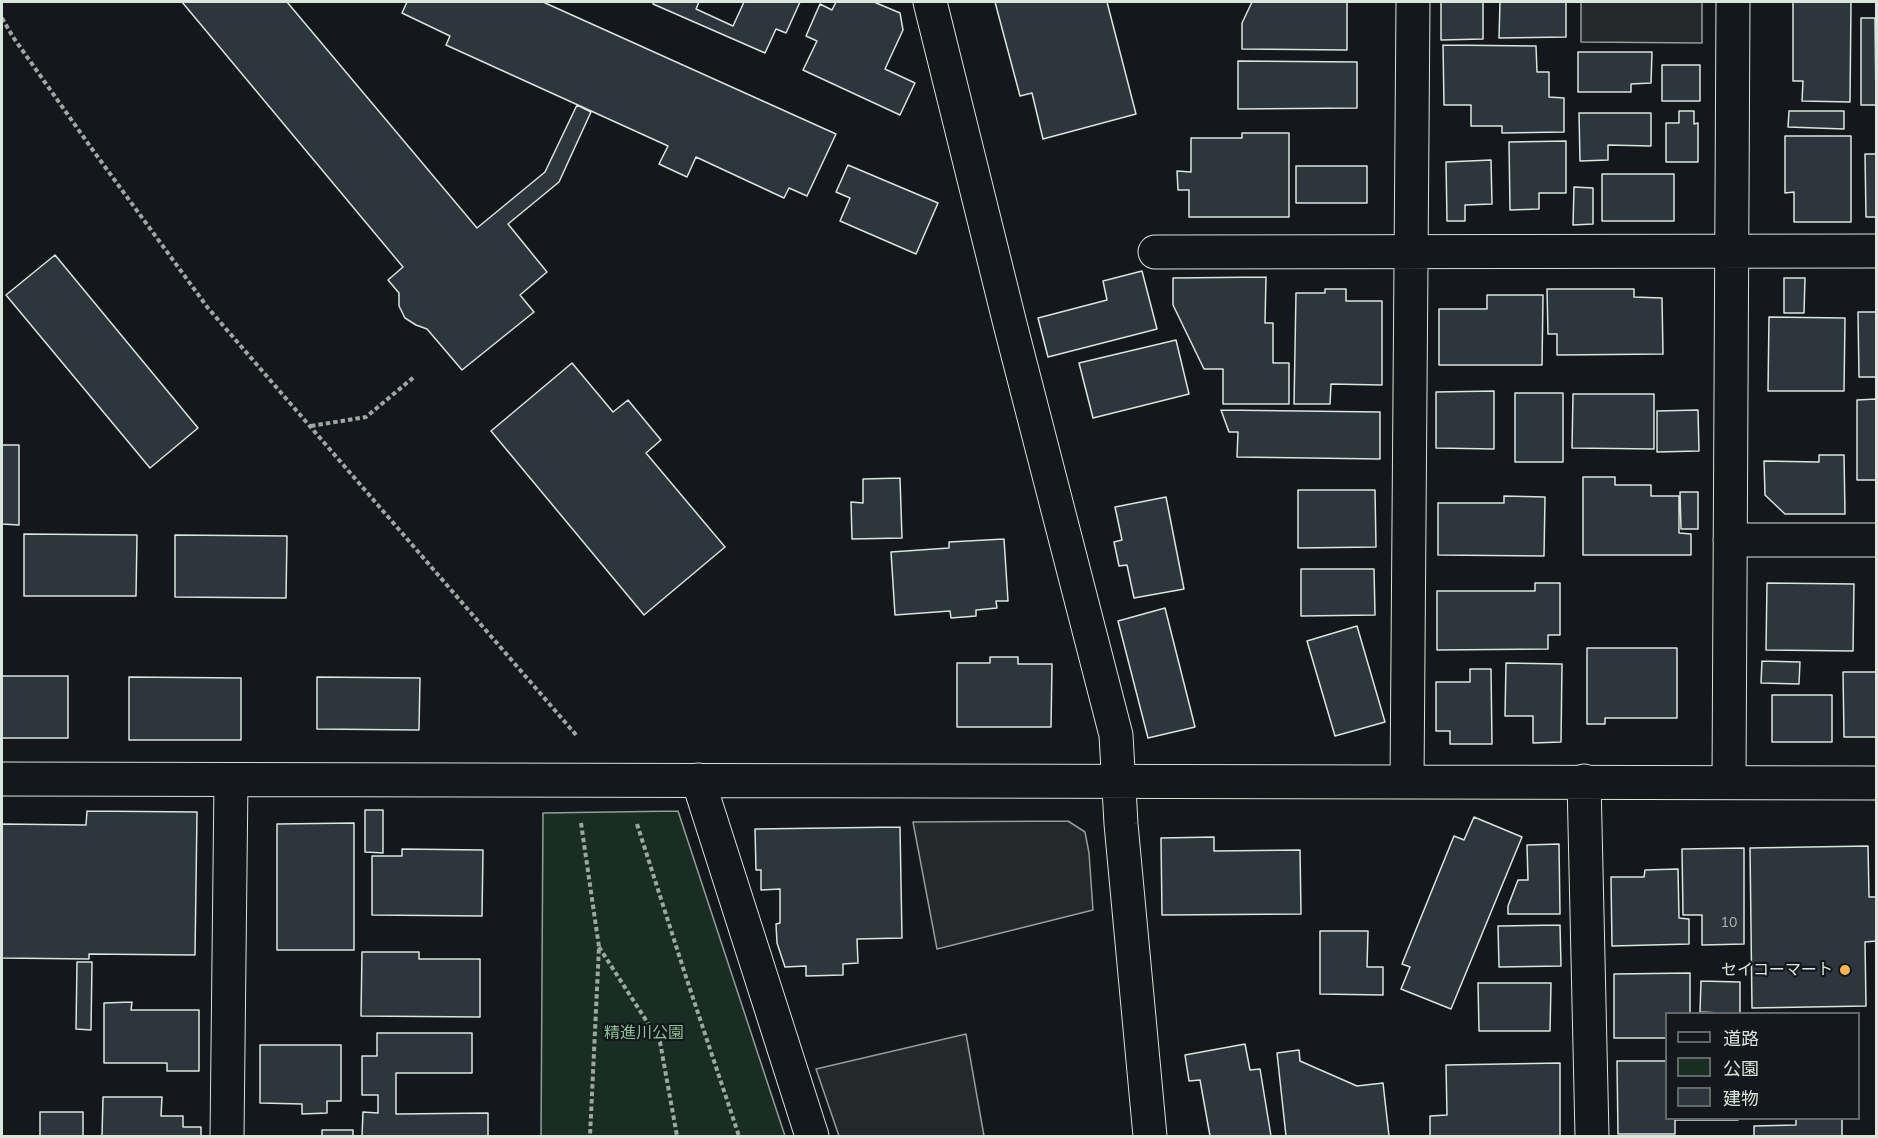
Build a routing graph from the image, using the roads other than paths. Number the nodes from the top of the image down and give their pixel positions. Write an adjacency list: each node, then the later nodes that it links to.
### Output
1 (930, 2): 13 (street)
2 (1413, 2): 7 (street)
3 (1733, 2): 4 (street)
4 (1732, 251): 5 (street); 7 (street); 8 (street)
5 (1876, 251)
6 (1155, 252): 7 (street)
7 (1412, 253): 15 (street)
8 (1730, 540): 9 (street); 16 (street)
9 (1876, 540)
10 (2, 778): 11 (street)
11 (231, 780): 12 (street); 18 (street)
12 (698, 780): 13 (street); 19 (street)
13 (1119, 781): 15 (street); 20 (street)
14 (1584, 781): 15 (street); 16 (street); 21 (street)
15 (1407, 782)
16 (1729, 782): 17 (street)
17 (1876, 783)
18 (227, 1137)
19 (812, 1137)
20 (1150, 1137)
21 (1592, 1137)

